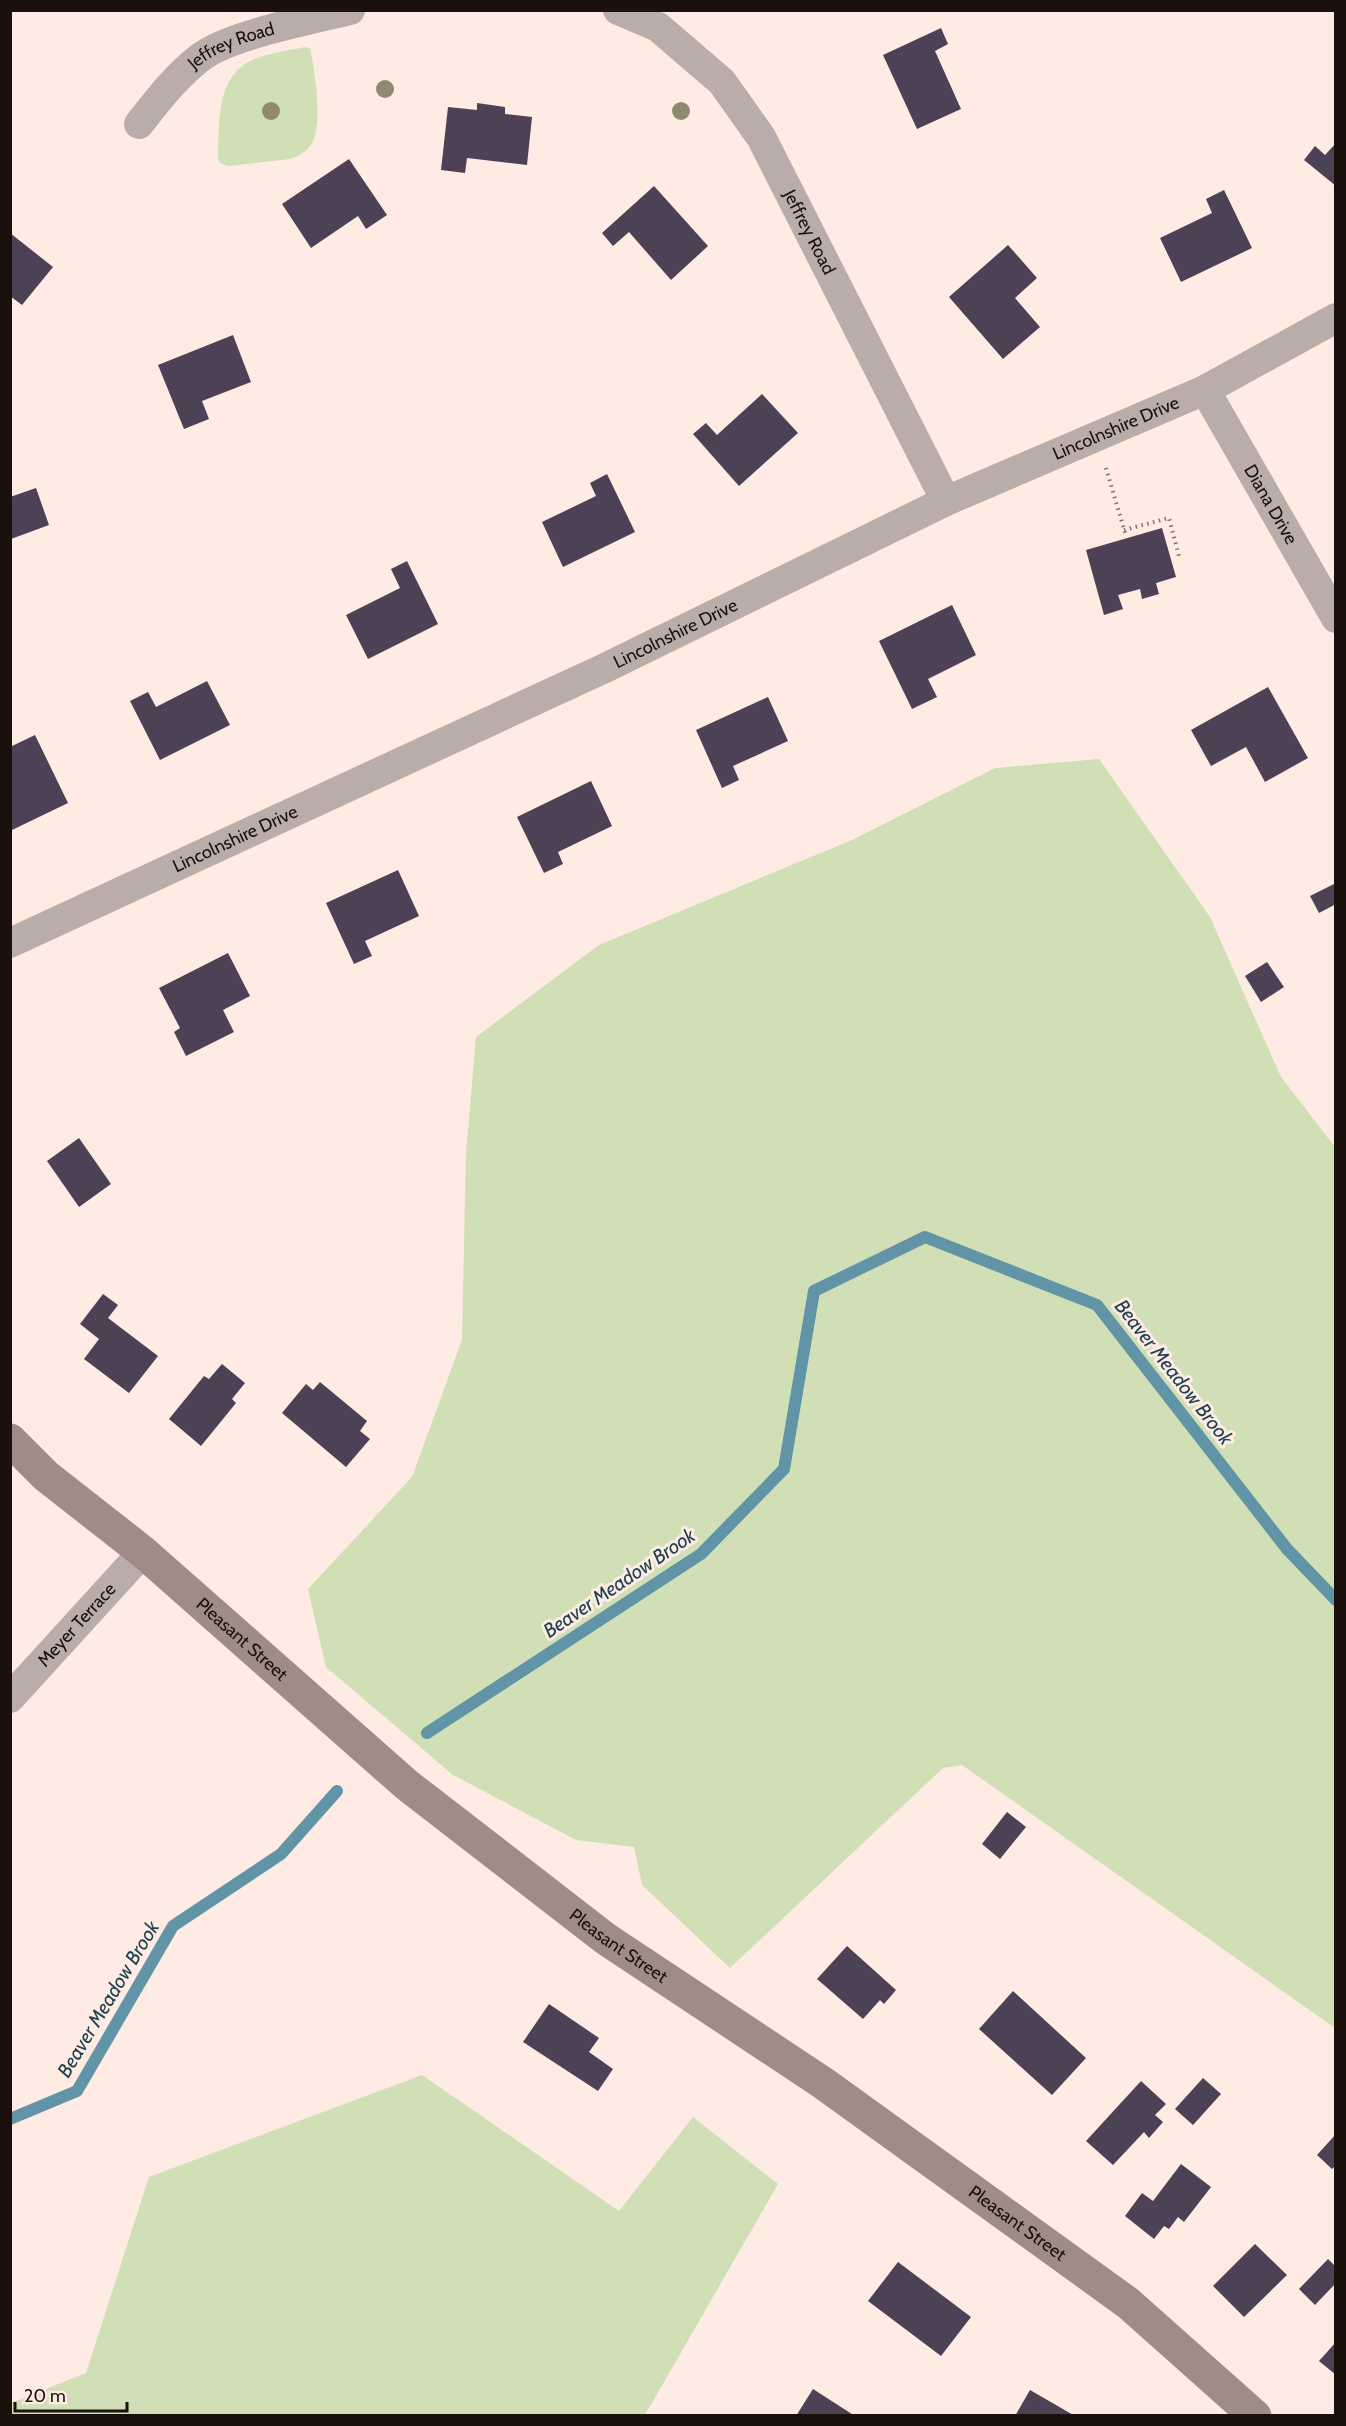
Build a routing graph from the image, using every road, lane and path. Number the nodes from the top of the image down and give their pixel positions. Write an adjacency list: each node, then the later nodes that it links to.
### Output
1 (350, 10): 3 (street, Jeffrey Road)
2 (618, 10): 7 (street, Jeffrey Road)
3 (139, 124)
4 (1335, 318): 5 (street, Lincolnshire Drive)
5 (1204, 390): 6 (street, Lincolnshire Drive); 11 (street, Diana Drive)
6 (1097, 436): 7 (street, Lincolnshire Drive); 8 (path)
7 (945, 501): 12 (street, Lincolnshire Drive)
8 (1124, 530): 9 (path); 10 (path)
9 (1126, 536)
10 (1180, 561)
11 (1335, 618)
12 (10, 943)
13 (10, 1440): 14 (main road, Pleasant Street)
14 (143, 1552): 15 (street, Meyer Terrace); 16 (main road, Pleasant Street)
15 (10, 1698)
16 (1256, 2415)

